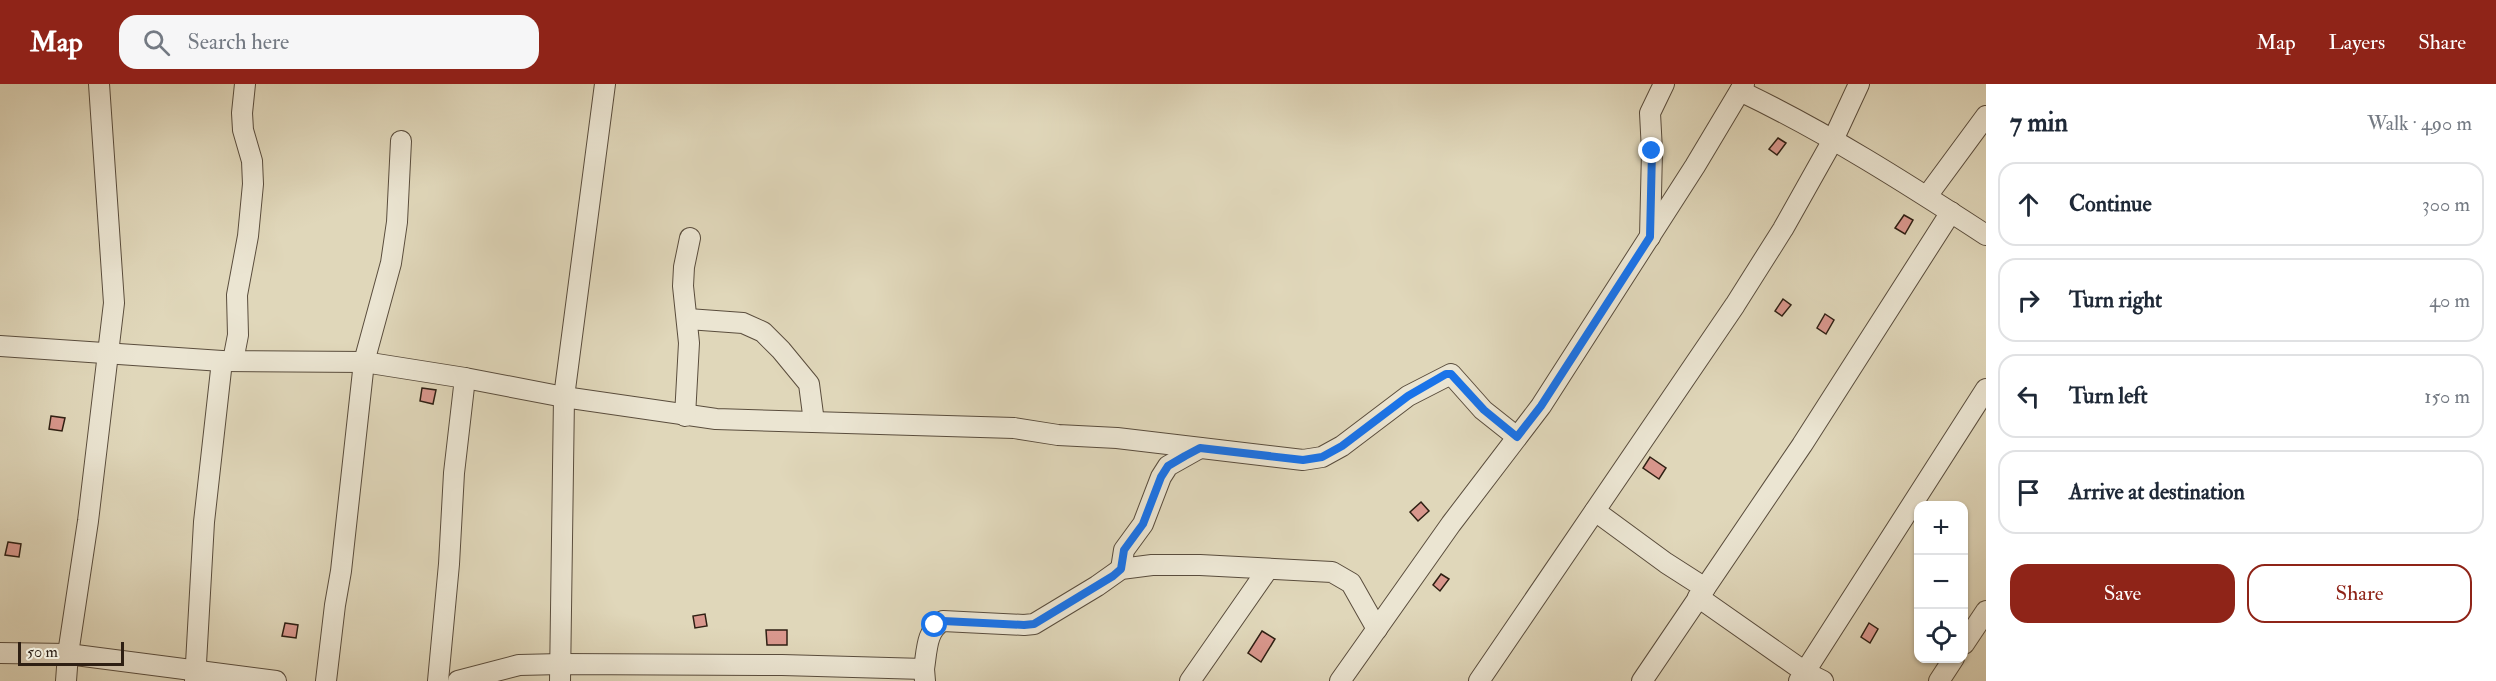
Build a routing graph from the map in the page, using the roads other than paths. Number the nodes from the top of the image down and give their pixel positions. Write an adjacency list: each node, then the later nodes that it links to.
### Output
1 (99, 84): 17 (street)
2 (245, 84): 18 (street)
3 (605, 84): 22 (street)
4 (1664, 84): 13 (street)
5 (1859, 84): 8 (street)
6 (1742, 87): 8 (street); 13 (street)
7 (1986, 116): 10 (street)
8 (1833, 140): 10 (street); 29 (street)
9 (401, 141): 19 (street)
10 (1927, 196): 11 (street)
11 (1951, 212): 12 (street); 32 (street)
12 (1986, 235)
13 (1650, 237): 25 (street)
14 (690, 238): 15 (street)
15 (688, 319): 23 (street); 24 (street)
16 (0, 346): 17 (street)
17 (107, 354): 18 (street); 37 (street)
18 (228, 361): 19 (street); 42 (street)
19 (364, 362): 20 (street); 47 (street)
20 (465, 378): 22 (street); 48 (street)
21 (1986, 389): 44 (street)
22 (564, 397): 23 (street); 39 (street)
23 (686, 416): 24 (street)
24 (814, 422): 26 (street)
25 (1517, 437): 27 (street); 34 (street)
26 (1169, 445): 27 (street); 28 (street)
27 (1200, 448): 28 (street)
28 (1168, 466): 30 (street)
29 (1595, 511): 32 (street); 52 (street)
30 (1121, 569): 31 (street); 43 (street)
31 (1268, 569): 34 (street); 50 (street)
32 (1701, 593): 44 (street); 53 (street)
33 (1986, 611): 35 (street)
34 (1377, 629): 51 (street)
35 (1968, 639)
36 (0, 653): 37 (street)
37 (68, 654): 42 (street); 45 (street)
38 (1951, 663): 54 (street)
39 (560, 673): 40 (street); 49 (street)
40 (694, 673): 41 (street)
41 (812, 674): 43 (street)
42 (196, 675): 46 (street)
43 (924, 675)
44 (1809, 678)
45 (66, 681)
46 (276, 681)
47 (326, 681)
48 (438, 681)
49 (458, 681)
50 (1190, 681)
51 (1340, 681)
52 (1479, 681)
53 (1642, 681)
54 (1939, 681)

